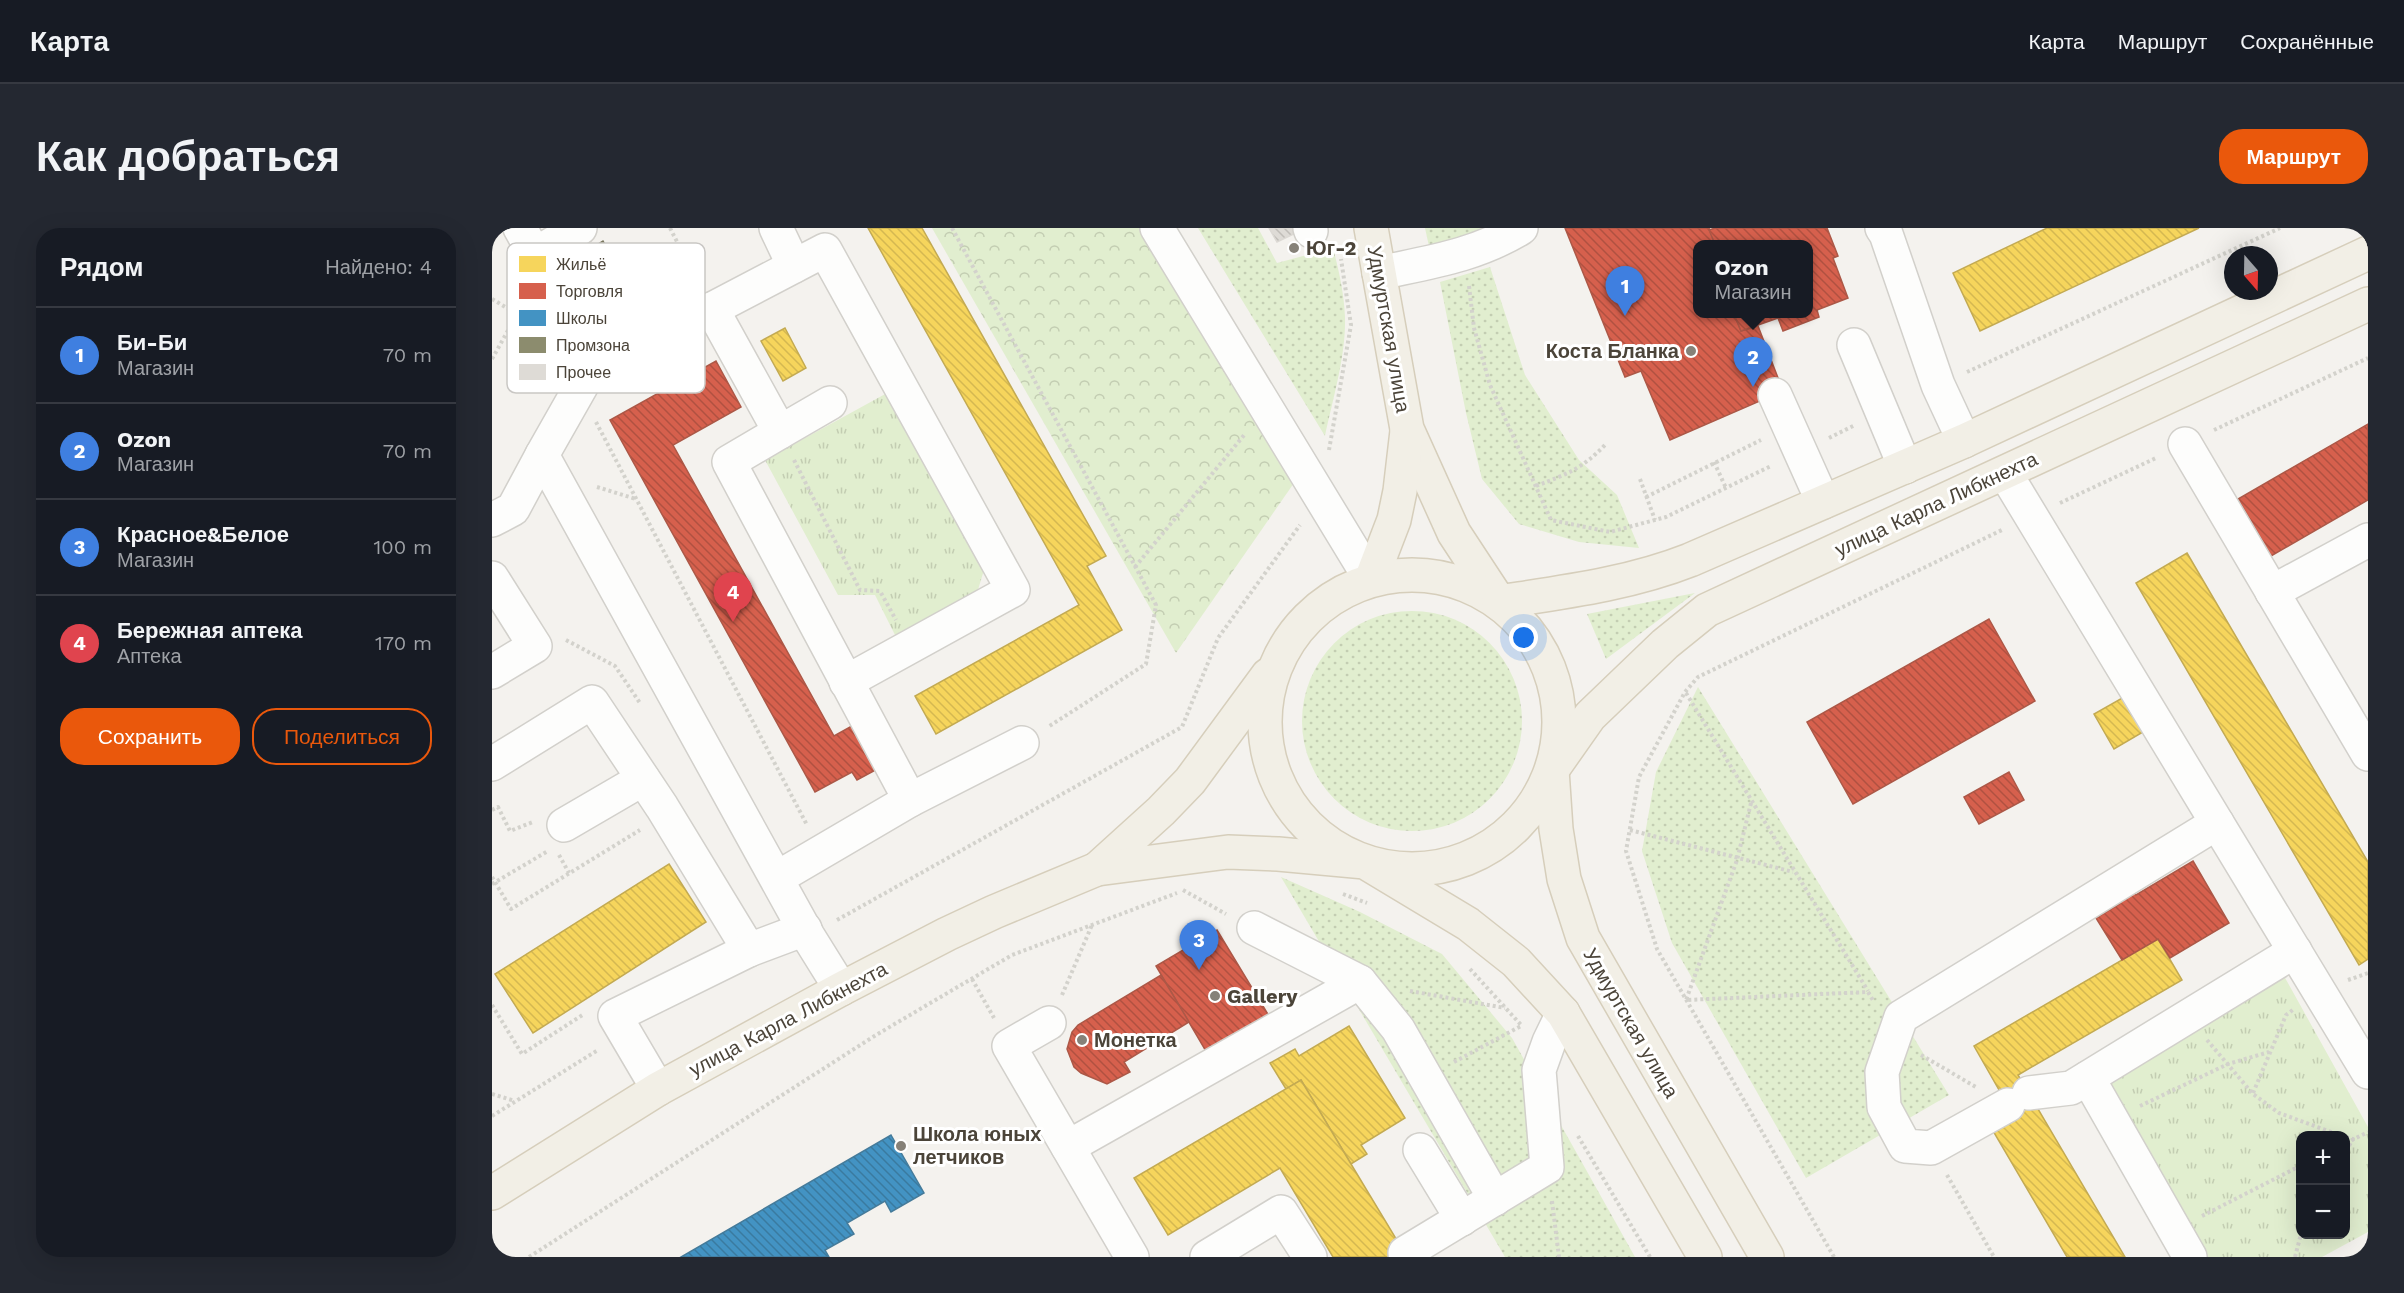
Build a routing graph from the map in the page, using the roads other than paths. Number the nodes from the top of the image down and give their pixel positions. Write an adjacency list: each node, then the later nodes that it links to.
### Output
1 (580, 228): 7 (lane)
2 (776, 228): 9 (lane)
3 (1157, 228): 29 (lane)
4 (1371, 228): 10 (main road, Удмуртская улица)
5 (1521, 228): 10 (lane)
6 (1888, 230): 20 (lane)
7 (527, 241)
8 (2368, 253): 20 (main road)
9 (794, 266): 12 (lane); 34 (lane)
10 (1379, 273): 18 (main road, Удмуртская улица)
11 (2368, 304): 24 (main road, улица Карла Либкнехта)
12 (712, 309): 13 (lane); 19 (lane)
13 (705, 313)
14 (1854, 345): 23 (lane)
15 (580, 393): 22 (lane)
16 (1775, 395): 25 (lane)
17 (830, 403): 19 (lane)
18 (1407, 429): 29 (main road, Удмуртская улица); 31 (main road, Удмуртская улица)
19 (780, 432): 34 (lane)
20 (1964, 441): 23 (main road)
21 (2185, 444): 30 (lane)
22 (542, 455): 26 (lane); 45 (lane)
23 (1905, 467): 25 (main road)
24 (2005, 473): 38 (main road, улица Карла Либкнехта); 41 (lane)
25 (1823, 502): 31 (main road)
26 (492, 520)
27 (2368, 540): 30 (lane)
28 (492, 578): 33 (lane)
29 (1371, 580): 31 (main road); 32 (main road)
30 (2272, 592): 36 (lane)
31 (1499, 602): 38 (main road)
32 (1277, 662): 43 (main road); 44 (main road, улица Карла Либкнехта)
33 (492, 672)
34 (846, 682): 40 (lane)
35 (1022, 744): 40 (lane)
36 (2368, 754)
37 (492, 764): 39 (lane)
38 (1552, 770): 43 (main road, улица Карла Либкнехта); 67 (main road, Удмуртская улица)
39 (643, 779): 42 (lane); 48 (lane)
40 (910, 800): 45 (lane)
41 (2217, 823): 49 (lane); 55 (lane)
42 (559, 836)
43 (1365, 862): 44 (main road, улица Карла Либкнехта); 52 (main road)
44 (1097, 869): 51 (main road, улица Карла Либкнехта)
45 (777, 878): 47 (lane)
46 (1254, 928): 50 (lane)
47 (805, 929): 48 (lane); 51 (lane)
48 (749, 950): 56 (lane)
49 (2295, 951): 54 (lane); 55 (lane)
50 (1360, 982): 57 (lane); 60 (lane)
51 (841, 989): 56 (main road, улица Карла Либкнехта)
52 (1563, 1013): 60 (lane); 66 (main road)
53 (1049, 1023): 57 (lane)
54 (2368, 1072)
55 (2088, 1078): 68 (lane)
56 (658, 1089): 59 (main road, улица Карла Либкнехта)
57 (1068, 1147): 63 (lane)
58 (1420, 1150): 61 (lane)
59 (492, 1193)
60 (1495, 1199): 61 (lane)
61 (1462, 1219): 62 (lane)
62 (1405, 1253)
63 (1132, 1257)
64 (1207, 1257): 65 (lane)
65 (1310, 1257)
66 (1705, 1257)
67 (1767, 1257)
68 (2190, 1257)

